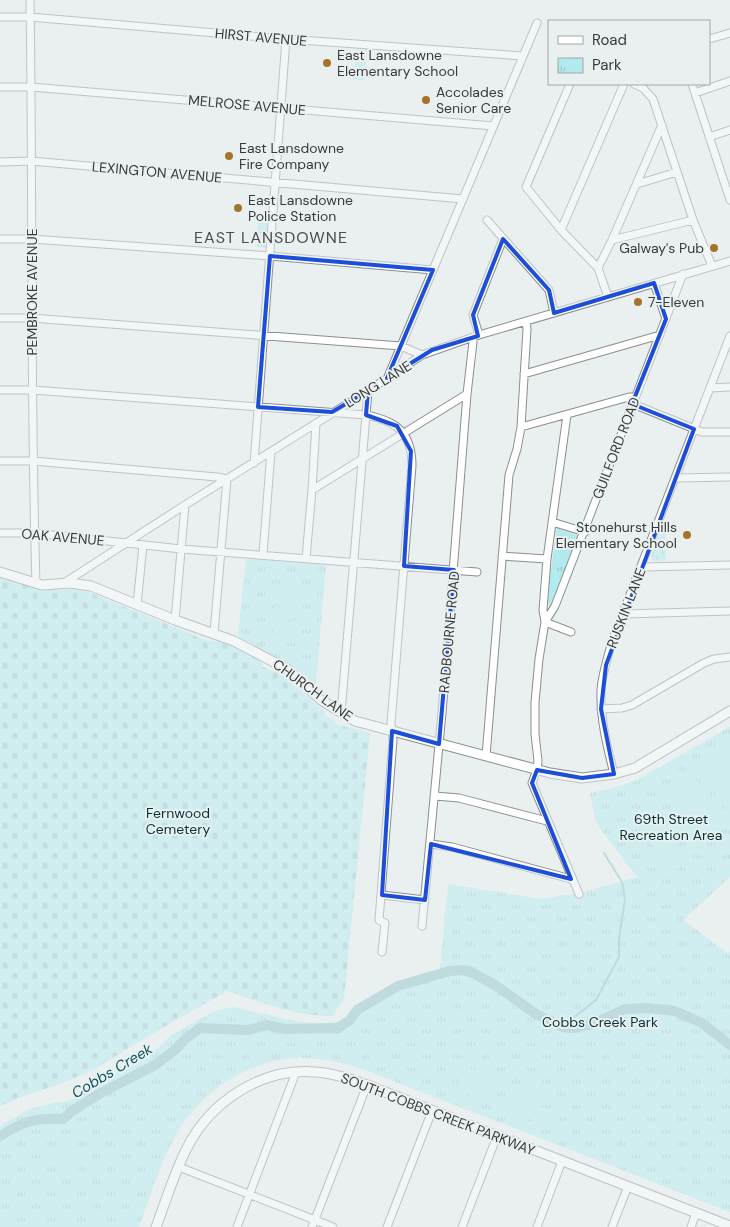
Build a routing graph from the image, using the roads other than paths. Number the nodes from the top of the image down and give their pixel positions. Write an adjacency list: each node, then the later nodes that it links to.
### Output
1 (30, 0): 3 (street, PEMBROKE AVENUE)
2 (0, 17): 3 (street, HIRST AVENUE)
3 (30, 17): 6 (street, HIRST AVENUE); 15 (street, PEMBROKE AVENUE)
4 (537, 22): 8 (street)
5 (730, 33): 7 (street)
6 (286, 39): 8 (street, HIRST AVENUE); 17 (street)
7 (710, 39)
8 (523, 56): 19 (street)
9 (730, 81): 16 (street)
10 (570, 85): 31 (street)
11 (624, 85): 31 (street)
12 (636, 85): 18 (street)
13 (692, 85): 16 (street)
14 (0, 87): 15 (street, MELROSE AVENUE)
15 (30, 87): 17 (street, MELROSE AVENUE); 22 (street, PEMBROKE AVENUE)
16 (695, 93): 21 (street)
17 (281, 108): 19 (street, MELROSE AVENUE); 25 (street)
18 (662, 125): 24 (street); 26 (street)
19 (494, 126): 27 (street)
20 (730, 130): 21 (street)
21 (709, 136): 28 (street)
22 (31, 161): 23 (street, LEXINGTON AVENUE); 25 (street, LEXINGTON AVENUE); 33 (street, PEMBROKE AVENUE)
23 (0, 162)
24 (677, 172): 26 (street); 30 (street)
25 (275, 182): 27 (street, LEXINGTON AVENUE); 36 (street)
26 (637, 184): 35 (street)
27 (463, 199): 40 (street)
28 (730, 200)
29 (487, 220): 34 (street)
30 (693, 220): 35 (street); 38 (street)
31 (561, 230): 39 (street)
32 (0, 239): 33 (street)
33 (32, 239): 36 (street); 46 (street, PEMBROKE AVENUE)
34 (503, 239): 44 (street); 51 (street, RADBOURNE ROAD)
35 (612, 240): 39 (street)
36 (270, 256): 40 (street); 50 (street)
37 (730, 261): 38 (street, LONG LANE)
38 (712, 266): 41 (street, LONG LANE)
39 (598, 268): 43 (street)
40 (433, 270): 53 (street)
41 (683, 274): 42 (street, LONG LANE); 47 (street, GUILFORD ROAD)
42 (654, 283): 43 (street, LONG LANE); 47 (street)
43 (608, 297): 44 (street, LONG LANE)
44 (554, 313): 48 (street, LONG LANE)
45 (0, 318): 46 (street)
46 (32, 318): 50 (street); 60 (street, PEMBROKE AVENUE)
47 (666, 319): 49 (street, GUILFORD ROAD)
48 (526, 322): 51 (street, LONG LANE); 55 (street)
49 (660, 335): 55 (street); 63 (street, GUILFORD ROAD)
50 (264, 336): 53 (street); 64 (street)
51 (475, 337): 54 (street, LONG LANE); 62 (street, RADBOURNE ROAD)
52 (729, 340): 58 (street, RUSKIN LANE)
53 (401, 346): 54 (street); 56 (street)
54 (422, 355): 56 (street, LONG LANE)
55 (524, 374): 69 (street)
56 (387, 378): 61 (street, LONG LANE)
57 (730, 387): 58 (street)
58 (710, 388): 70 (street, RUSKIN LANE)
59 (0, 390): 60 (street)
60 (33, 390): 64 (street); 76 (street, PEMBROKE AVENUE)
61 (368, 391): 65 (street, LONG LANE); 66 (street)
62 (467, 394): 71 (street); 99 (street, RADBOURNE ROAD)
63 (634, 400): 67 (street); 70 (street); 84 (street, GUILFORD ROAD)
64 (258, 406): 65 (street); 77 (street)
65 (332, 412): 66 (street); 68 (street, LONG LANE)
66 (366, 415): 71 (street); 74 (street)
67 (567, 415): 69 (street); 83 (street)
68 (316, 423): 73 (street, LONG LANE); 81 (street)
69 (521, 427): 92 (street)
70 (694, 429): 72 (street); 79 (street, RUSKIN LANE)
71 (404, 432): 74 (street); 97 (street)
72 (730, 432)
73 (272, 452): 77 (street, LONG LANE); 91 (street)
74 (363, 459): 81 (street); 95 (street)
75 (0, 461): 76 (street)
76 (33, 461): 80 (street); 86 (street, PEMBROKE AVENUE)
77 (254, 463): 80 (street, LONG LANE)
78 (730, 477): 79 (street)
79 (676, 478): 98 (street, RUSKIN LANE)
80 (227, 480): 82 (street, LONG LANE); 90 (street)
81 (312, 490): 93 (street)
82 (185, 505): 87 (street, LONG LANE); 89 (street)
83 (552, 522): 84 (street); 94 (street)
84 (585, 532): 108 (street, GUILFORD ROAD)
85 (0, 533): 86 (street, OAK AVENUE)
86 (35, 533): 87 (street, OAK AVENUE); 102 (street, PEMBROKE AVENUE)
87 (126, 542): 88 (street, OAK AVENUE); 103 (street, LONG LANE)
88 (143, 545): 89 (street, OAK AVENUE); 104 (street)
89 (181, 549): 90 (street, OAK AVENUE); 107 (street)
90 (221, 552): 91 (street, OAK AVENUE); 109 (street)
91 (263, 554): 93 (street, OAK AVENUE)
92 (502, 556): 94 (street); 117 (street)
93 (306, 558): 95 (street, OAK AVENUE)
94 (546, 560): 108 (street)
95 (354, 562): 97 (street, OAK AVENUE); 114 (street)
96 (730, 565): 98 (street)
97 (404, 566): 99 (street, OAK AVENUE); 115 (street)
98 (642, 567): 106 (street, RUSKIN LANE)
99 (454, 570): 101 (street, OAK AVENUE); 116 (street, RADBOURNE ROAD)
100 (0, 572): 102 (main road, CHURCH LANE)
101 (477, 572)
102 (36, 584): 103 (main road, CHURCH LANE)
103 (62, 584): 104 (main road, CHURCH LANE)
104 (137, 604): 107 (main road, CHURCH LANE)
105 (730, 611): 106 (street)
106 (623, 614): 112 (street, RUSKIN LANE)
107 (175, 620): 109 (main road, CHURCH LANE)
108 (545, 622): 110 (street); 118 (street, GUILFORD ROAD)
109 (214, 632): 114 (main road, CHURCH LANE)
110 (572, 632)
111 (730, 657): 112 (street)
112 (601, 709): 119 (street, RUSKIN LANE)
113 (730, 711): 119 (main road, CHURCH LANE)
114 (341, 713): 115 (main road, CHURCH LANE)
115 (392, 731): 116 (main road, CHURCH LANE); 125 (street)
116 (439, 744): 117 (main road, CHURCH LANE); 120 (street, RADBOURNE ROAD)
117 (486, 756): 118 (main road, CHURCH LANE)
118 (537, 770): 119 (main road, CHURCH LANE); 121 (street, GUILFORD ROAD)
119 (614, 774)
120 (435, 796): 121 (street); 122 (street, RADBOURNE ROAD)
121 (547, 821): 123 (street, GUILFORD ROAD)
122 (431, 844): 123 (street); 126 (street, RADBOURNE ROAD)
123 (571, 878): 124 (street, GUILFORD ROAD)
124 (579, 894)
125 (382, 895): 126 (street); 128 (street)
126 (425, 900): 127 (street, RADBOURNE ROAD)
127 (422, 926)
128 (382, 952)
129 (296, 1072): 130 (main road, SOUTH COBBS CREEK PARKWAY); 134 (main road, SOUTH COBBS CREEK PARKWAY); 136 (street)
130 (367, 1085): 131 (main road, SOUTH COBBS CREEK PARKWAY); 138 (street)
131 (432, 1111): 132 (main road, SOUTH COBBS CREEK PARKWAY); 143 (street)
132 (497, 1136): 133 (main road, SOUTH COBBS CREEK PARKWAY); 144 (street)
133 (562, 1161): 135 (main road, SOUTH COBBS CREEK PARKWAY); 145 (street)
134 (179, 1167): 136 (street); 140 (main road, SOUTH COBBS CREEK PARKWAY)
135 (628, 1186): 137 (main road, SOUTH COBBS CREEK PARKWAY); 146 (street)
136 (250, 1195): 138 (street); 141 (street)
137 (696, 1213): 139 (main road, SOUTH COBBS CREEK PARKWAY); 147 (street)
138 (313, 1224): 142 (street)
139 (730, 1226)
140 (156, 1227)
141 (237, 1227)
142 (333, 1227)
143 (387, 1227)
144 (462, 1227)
145 (537, 1227)
146 (612, 1227)
147 (691, 1227)

